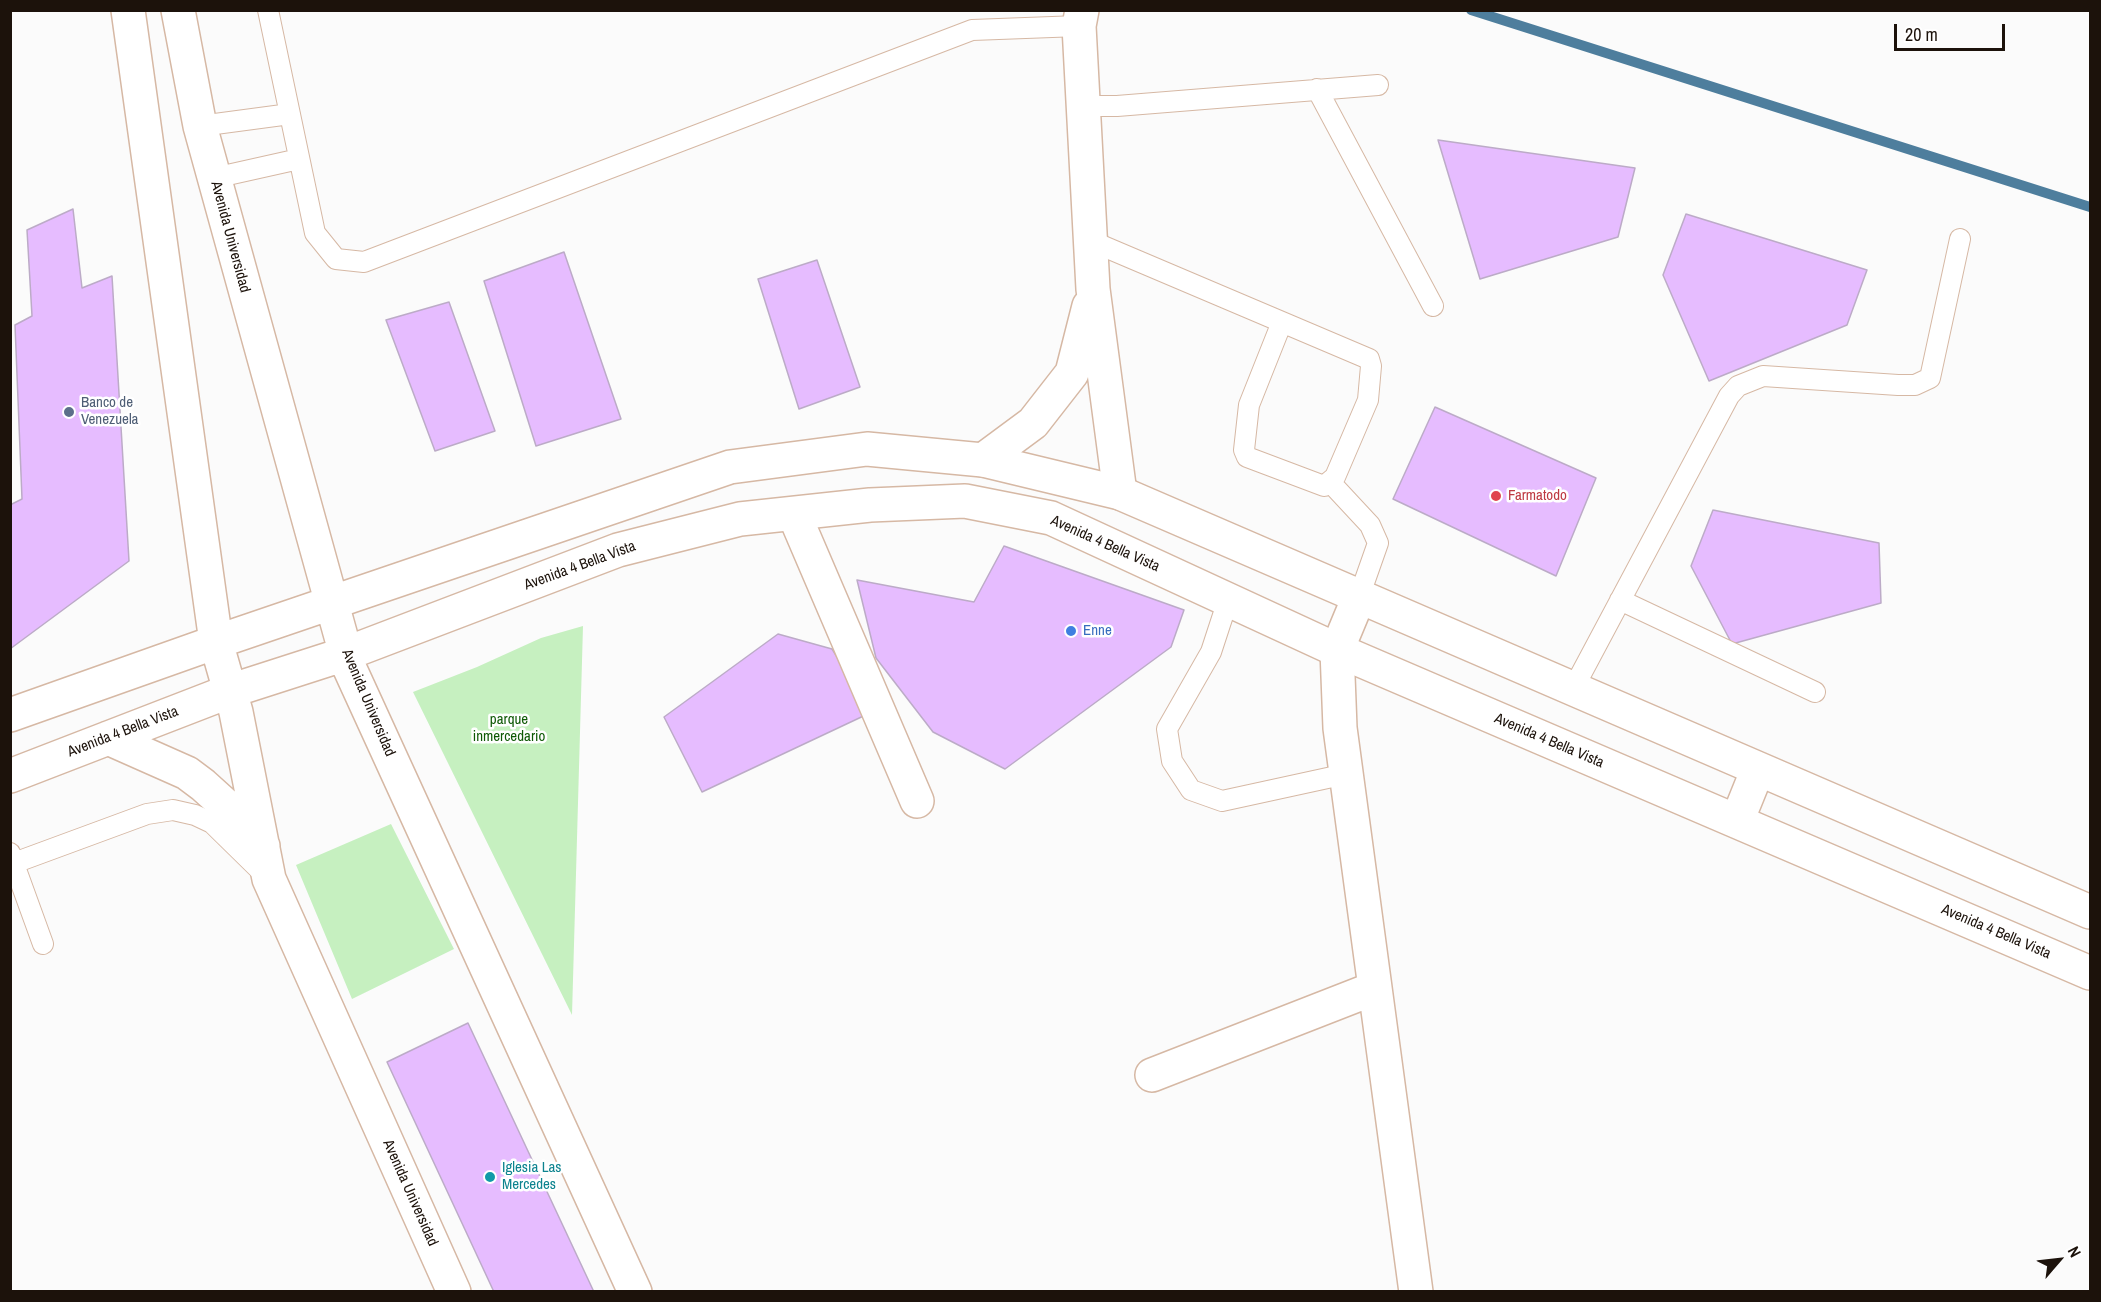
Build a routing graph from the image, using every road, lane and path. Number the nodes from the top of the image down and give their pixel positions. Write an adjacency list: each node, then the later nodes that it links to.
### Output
1 (128, 10): 25 (street, Avenida Universidad)
2 (178, 10): 9 (street, Avenida Universidad)
3 (268, 10): 8 (lane)
4 (1081, 18): 7 (street); 10 (lane)
5 (1378, 85): 6 (lane)
6 (1317, 89): 7 (lane); 15 (lane)
7 (1084, 106): 13 (street)
8 (290, 114): 9 (lane); 10 (lane)
9 (200, 126): 11 (street, Avenida Universidad)
10 (299, 159): 11 (lane)
11 (214, 178): 24 (street, Avenida Universidad)
12 (1960, 239): 23 (lane)
13 (1090, 241): 14 (street); 16 (lane)
14 (1093, 289): 17 (street); 19 (street)
15 (1433, 306)
16 (1282, 322): 18 (lane); 18 (lane)
17 (983, 460): 19 (street); 24 (street)
18 (1330, 482): 21 (lane)
19 (1120, 493): 21 (street)
20 (794, 514): 22 (street, Avenida 4 Bella Vista); 27 (street, Avenida 4 Bella Vista); 36 (street)
21 (1359, 597): 26 (street); 28 (street)
22 (1228, 600): 26 (street, Avenida 4 Bella Vista); 34 (lane)
23 (1620, 600): 28 (lane); 30 (lane)
24 (332, 603): 25 (street); 27 (street, Avenida Universidad)
25 (216, 642): 29 (street, Avenida Universidad); 31 (street)
26 (1337, 650): 34 (street); 37 (street, Avenida 4 Bella Vista)
27 (345, 654): 29 (street, Avenida 4 Bella Vista); 47 (street, Avenida Universidad)
28 (1573, 689): 33 (street)
29 (230, 691): 32 (street, Avenida 4 Bella Vista); 38 (street, Avenida Universidad)
30 (1815, 692)
31 (10, 715)
32 (108, 738): 35 (street, Avenida 4 Bella Vista); 38 (street)
33 (1758, 769): 37 (street); 41 (street)
34 (1346, 774): 44 (street)
35 (10, 776)
36 (917, 801)
37 (1737, 821): 43 (street, Avenida 4 Bella Vista)
38 (263, 846): 40 (street, Avenida Universidad)
39 (12, 858): 40 (lane); 42 (lane)
40 (269, 879): 46 (street, Avenida Universidad)
41 (2091, 912)
42 (43, 944)
43 (2091, 973)
44 (1375, 988): 45 (street); 48 (street)
45 (1152, 1075)
46 (454, 1292)
47 (635, 1292)
48 (1416, 1292)

